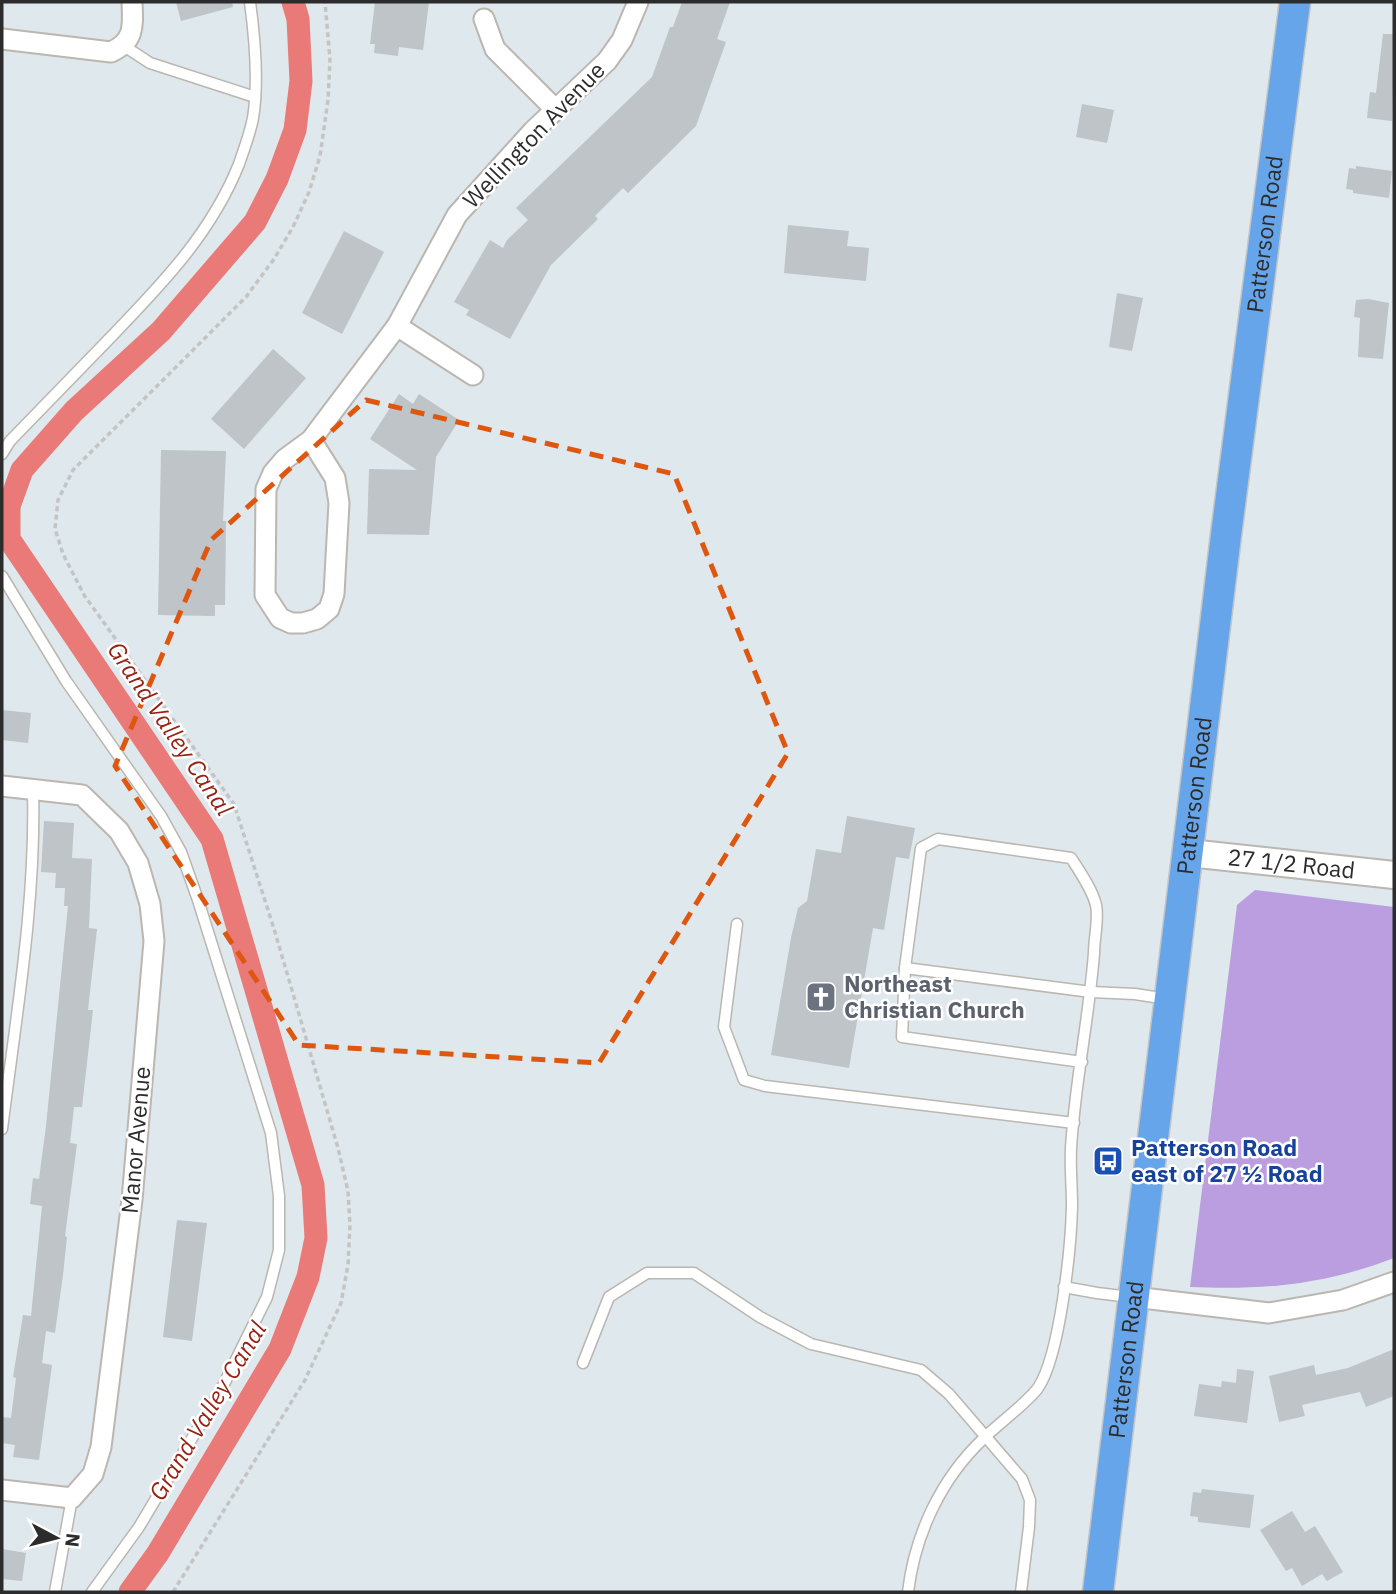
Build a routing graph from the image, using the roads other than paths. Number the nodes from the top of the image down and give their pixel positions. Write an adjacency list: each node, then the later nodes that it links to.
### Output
1 (132, 2): 7 (street)
2 (250, 2): 8 (lane)
3 (638, 2): 9 (street, Wellington Avenue)
4 (1295, 2): 17 (main road, Patterson Road)
5 (484, 19): 9 (street)
6 (2, 39): 7 (street)
7 (124, 46): 8 (lane)
8 (255, 97): 13 (lane)
9 (555, 109): 10 (street, Wellington Avenue)
10 (397, 326): 11 (street); 12 (street, Wellington Avenue)
11 (473, 375)
12 (311, 440): 12 (street, Wellington Avenue)
13 (2, 454)
14 (2, 576): 34 (lane)
15 (2, 786): 16 (street)
16 (33, 789): 25 (lane); 32 (street, Manor Avenue)
17 (1189, 853): 18 (main road, 27 1/2 Road); 22 (main road, Patterson Road)
18 (1394, 874)
19 (737, 924): 24 (lane)
20 (905, 968): 21 (lane); 21 (lane); 23 (lane)
21 (1091, 992): 22 (lane); 23 (lane)
22 (1171, 1000): 28 (main road, Patterson Road)
23 (1082, 1062): 24 (lane)
24 (1074, 1123): 27 (lane)
25 (2, 1129)
26 (1394, 1282): 28 (street)
27 (1064, 1287): 28 (lane); 30 (lane)
28 (1134, 1297): 37 (main road, Patterson Road)
29 (583, 1363): 30 (lane)
30 (987, 1436): 35 (lane); 36 (lane)
31 (2, 1490): 32 (street)
32 (72, 1499): 33 (lane)
33 (55, 1592)
34 (92, 1592)
35 (908, 1592)
36 (1021, 1592)
37 (1098, 1592)

